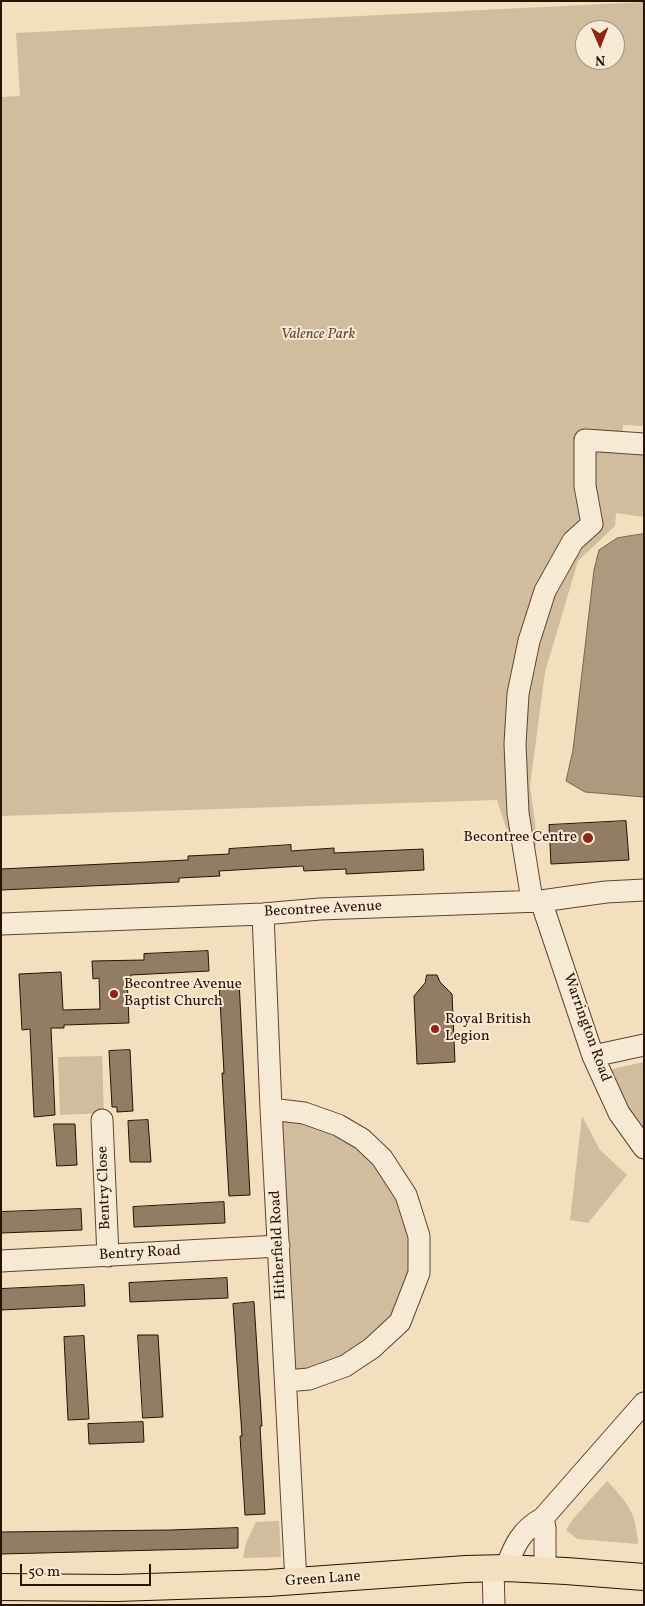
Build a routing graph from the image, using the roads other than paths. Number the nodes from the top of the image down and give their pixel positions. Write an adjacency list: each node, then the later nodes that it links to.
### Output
1 (644, 444): 3 (street, Warrington Road)
2 (644, 890): 3 (street, Becontree Avenue)
3 (537, 901): 4 (street, Becontree Avenue); 7 (street, Warrington Road)
4 (263, 914): 5 (street, Becontree Avenue); 8 (street, Hitherfield Road)
5 (1, 924)
6 (644, 1046): 7 (street)
7 (593, 1056): 10 (street, Warrington Road)
8 (271, 1109): 11 (street, Hitherfield Road); 14 (street)
9 (102, 1120): 12 (street, Bentry Close)
10 (644, 1148)
11 (279, 1246): 12 (street, Bentry Road); 14 (street, Hitherfield Road)
12 (108, 1256): 13 (street, Bentry Road)
13 (1, 1261)
14 (286, 1381): 20 (street, Hitherfield Road)
15 (644, 1403): 16 (street)
16 (543, 1518): 17 (street); 18 (street)
17 (499, 1568): 18 (main road, Green Lane); 20 (main road, Green Lane); 22 (street)
18 (545, 1570): 19 (main road, Green Lane)
19 (644, 1577)
20 (296, 1582): 21 (main road, Green Lane)
21 (1, 1586)
22 (494, 1605)

